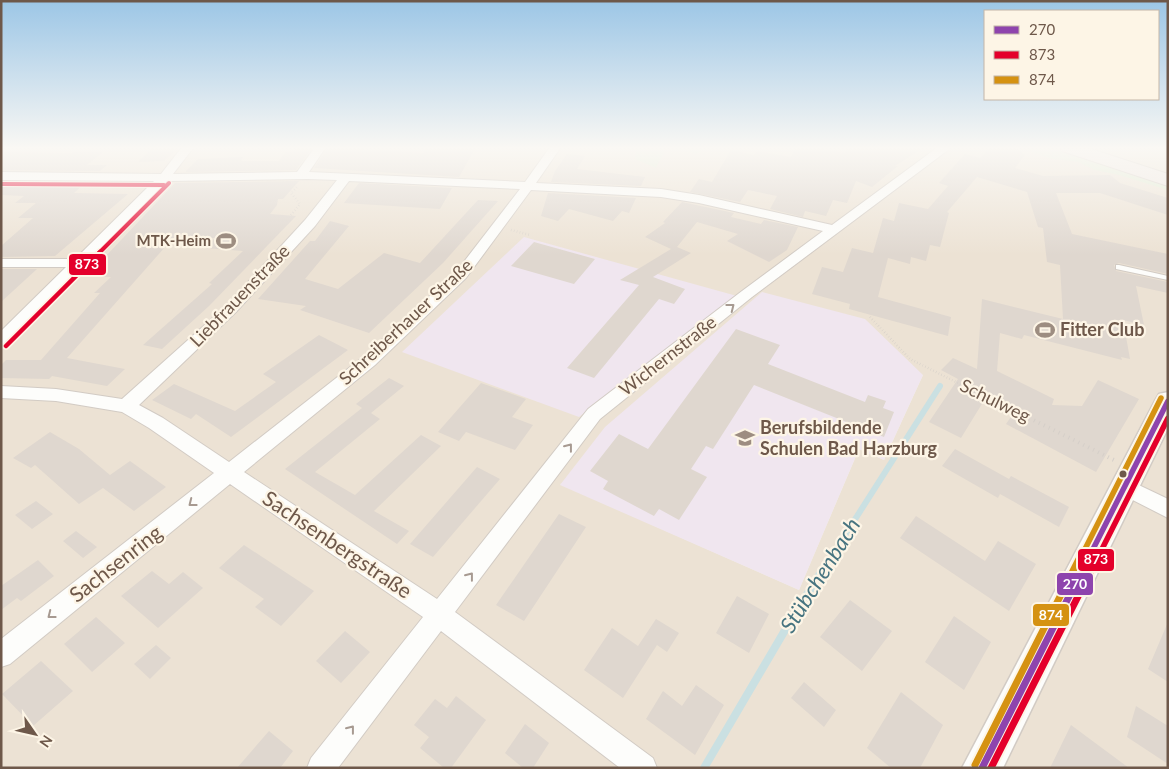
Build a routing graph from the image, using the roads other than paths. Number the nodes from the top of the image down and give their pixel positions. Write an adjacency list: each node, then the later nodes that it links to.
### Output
1 (159, 183): 9 (street)
2 (341, 183): 15 (street, Liebfrauenstraße)
3 (464, 183): 6 (street)
4 (528, 183): 6 (street, Schreiberhauer Straße)
5 (898, 183): 7 (street, Wichernstraße)
6 (526, 186): 7 (street); 16 (street, Schreiberhauer Straße)
7 (832, 229): 19 (street, Wichernstraße, one-way to 7)
8 (1, 263): 9 (street)
9 (79, 264): 12 (street)
10 (1119, 267): 11 (lane)
11 (1168, 278)
12 (1, 341)
13 (1, 392): 15 (street, Sachsenbergstraße)
14 (1168, 401): 17 (main road)
15 (126, 406): 16 (street, Sachsenbergstraße)
16 (231, 473): 19 (street, Sachsenbergstraße); 20 (street, Sachsenring, one-way to 20)
17 (1128, 478): 18 (street); 23 (main road)
18 (1168, 509)
19 (440, 615): 21 (street, one-way to 19); 22 (street, Sachsenbergstraße)
20 (1, 655)
21 (321, 768)
22 (644, 768)
23 (982, 768)

